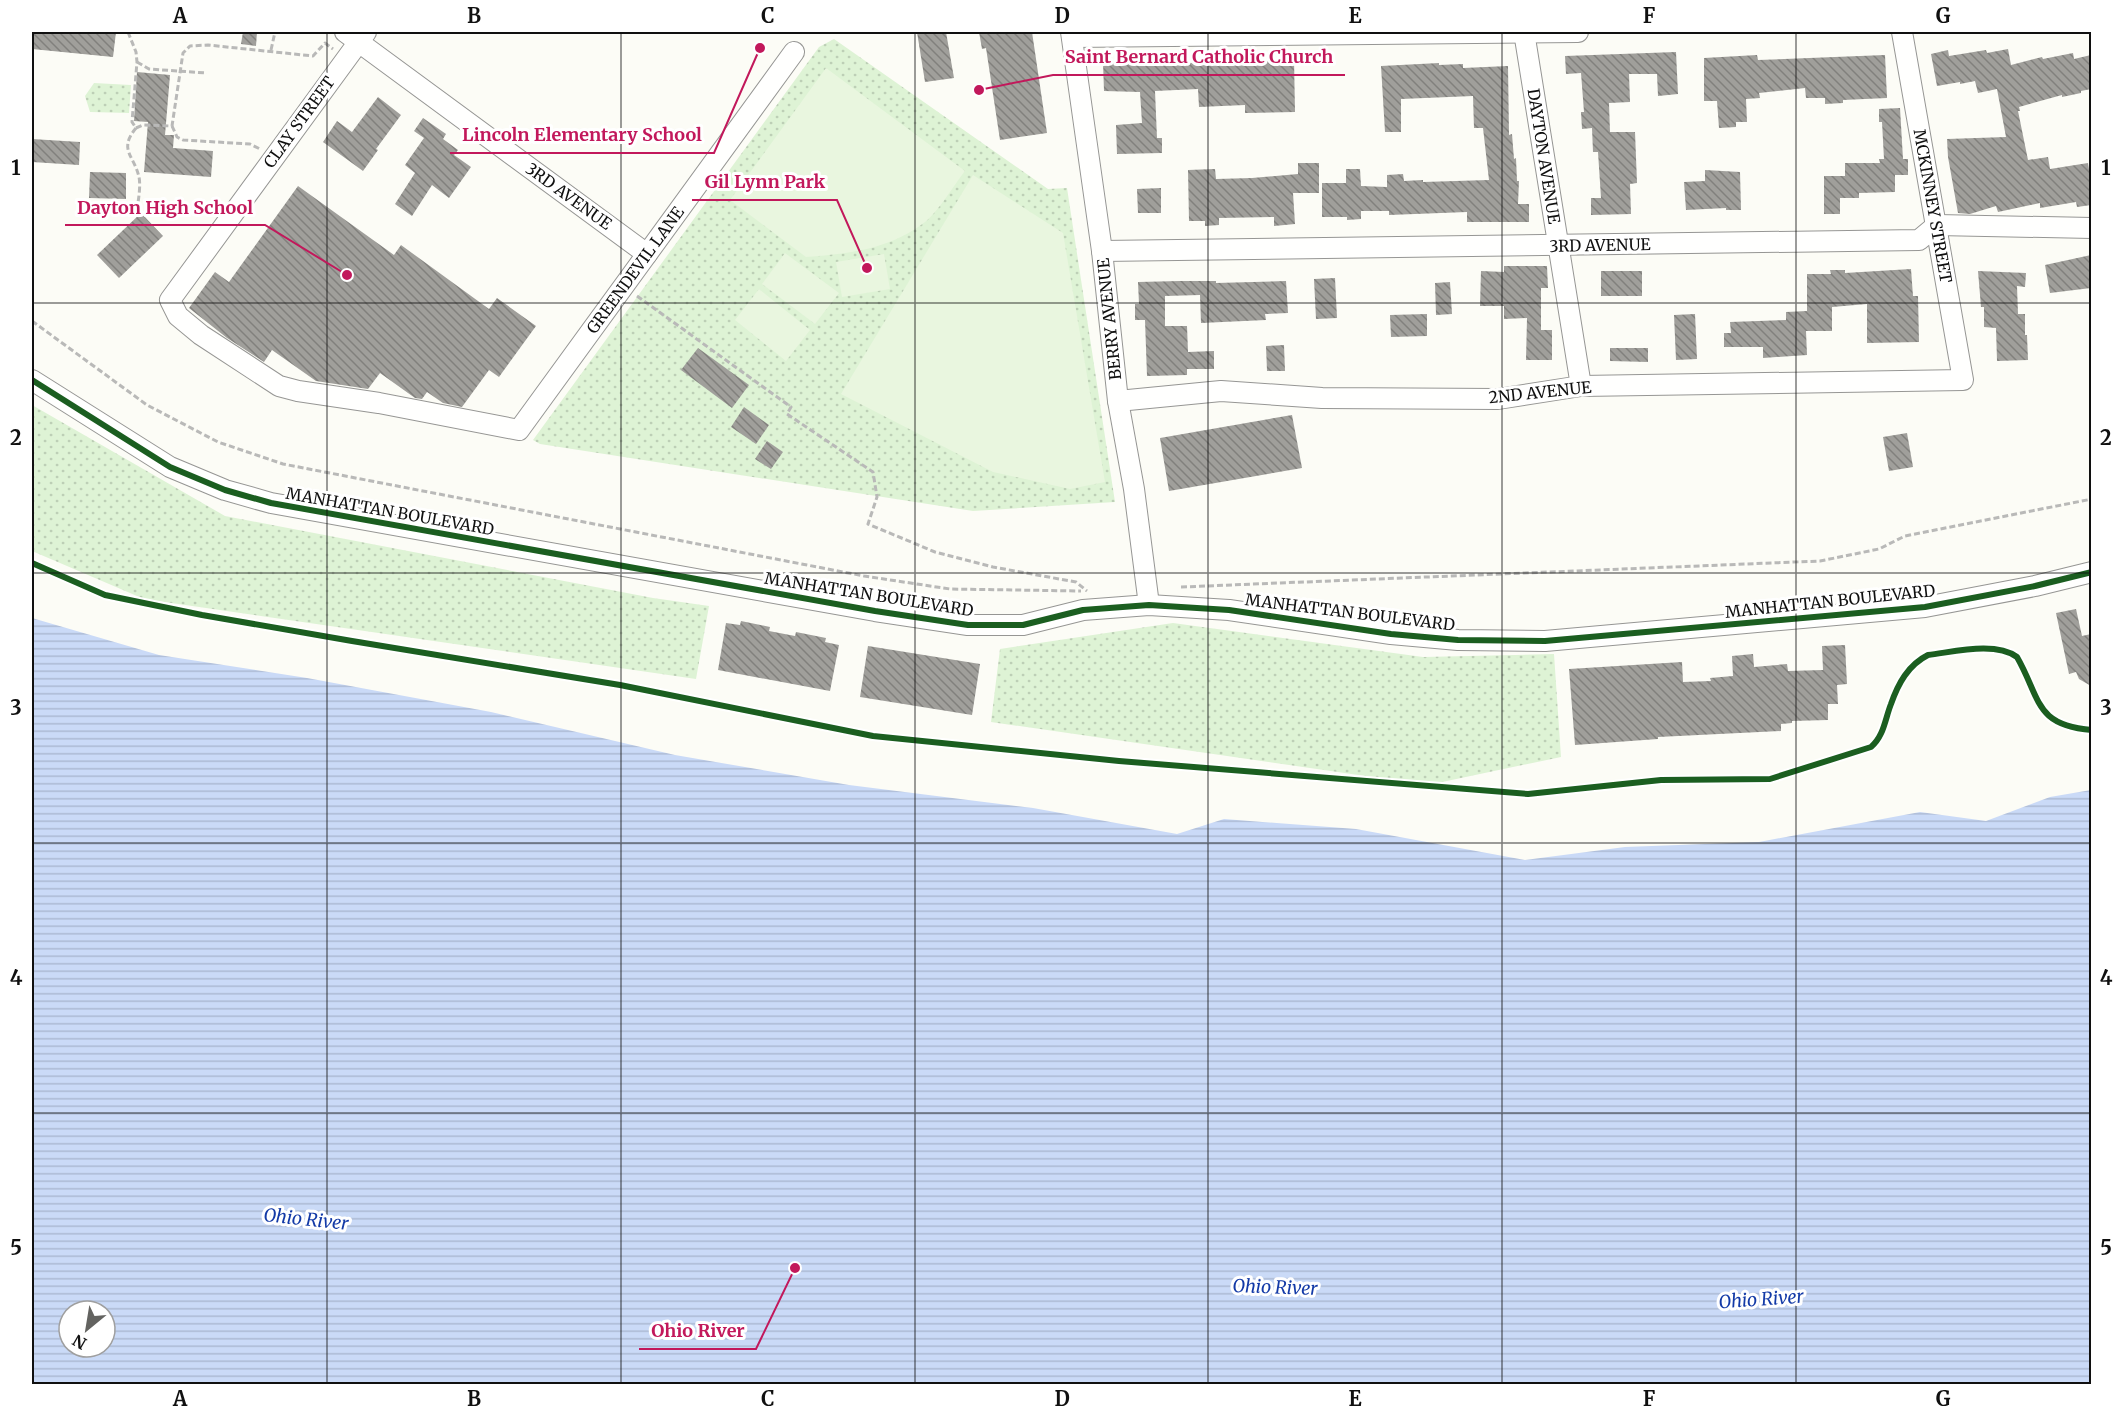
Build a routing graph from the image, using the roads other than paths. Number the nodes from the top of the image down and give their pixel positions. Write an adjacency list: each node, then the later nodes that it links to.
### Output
1 (1524, 32): 2 (street); 4 (street); 9 (street, DAYTON AVENUE)
2 (1578, 32)
3 (1902, 32): 7 (street, MCKINNEY STREET)
4 (1071, 34): 10 (street, BERRY AVENUE)
5 (356, 35): 11 (street, 3RD AVENUE); 16 (street, CLAY STREET)
6 (794, 52): 11 (street, GREENDEVIL LANE)
7 (1936, 225): 8 (street); 9 (street, 3RD AVENUE); 13 (street, MCKINNEY STREET)
8 (2091, 228)
9 (1558, 246): 10 (street, 3RD AVENUE); 14 (street, DAYTON AVENUE)
10 (1102, 251): 15 (street, BERRY AVENUE)
11 (647, 254): 16 (street, GREENDEVIL LANE)
12 (32, 380): 18 (street, MANHATTAN BOULEVARD)
13 (1963, 380): 14 (street, 2ND AVENUE)
14 (1581, 386): 15 (street, 2ND AVENUE)
15 (1118, 401): 18 (street, BERRY AVENUE)
16 (519, 430)
17 (2091, 572): 18 (street, MANHATTAN BOULEVARD)
18 (1148, 597)

